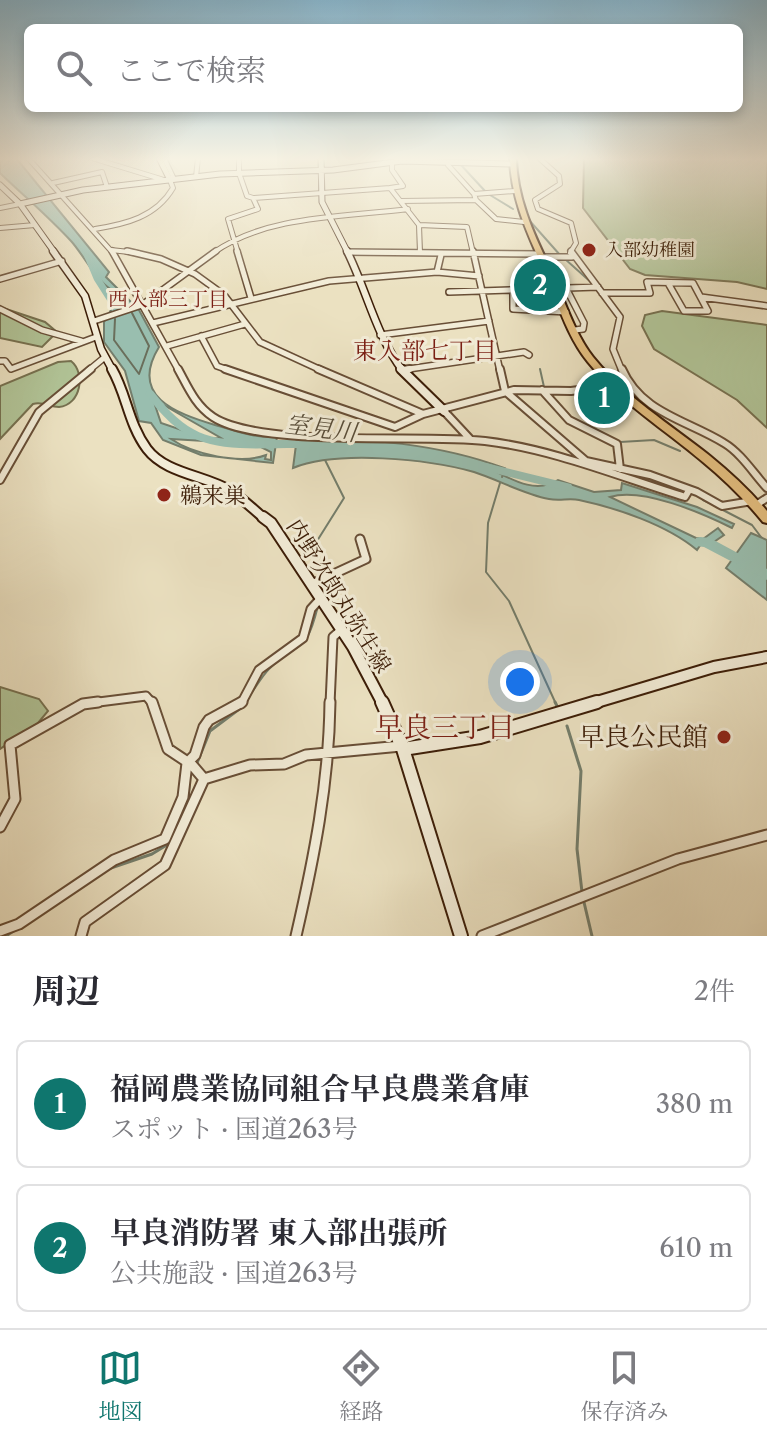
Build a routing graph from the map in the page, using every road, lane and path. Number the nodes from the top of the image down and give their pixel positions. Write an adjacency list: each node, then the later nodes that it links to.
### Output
1 (401, 201): 13 (street)
2 (20, 202): 11 (street, 内野次郎丸弥生線)
3 (33, 202): 11 (street)
4 (67, 202): 19 (street)
5 (165, 202): 19 (street)
6 (255, 202): 20 (street)
7 (324, 202): 14 (street)
8 (478, 202): 15 (street)
9 (518, 202): 15 (highway)
10 (536, 202): 27 (street)
11 (23, 204): 12 (street); 16 (street, 内野次郎丸弥生線)
12 (0, 208)
13 (408, 209): 14 (street); 17 (street)
14 (330, 219): 20 (street); 22 (street)
15 (524, 222): 25 (highway)
16 (35, 225): 18 (street); 28 (street, 内野次郎丸弥生線)
17 (419, 225): 23 (street); 26 (street)
18 (0, 228)
19 (95, 229): 21 (street)
20 (234, 238): 29 (street); 43 (street)
21 (111, 250): 29 (street); 44 (street)
22 (347, 252): 23 (street); 33 (street)
23 (420, 254): 24 (street)
24 (441, 255): 26 (street); 30 (street)
25 (540, 255): 26 (street); 27 (street); 37 (highway)
26 (474, 256): 31 (street)
27 (566, 257): 35 (street)
28 (62, 261): 32 (street); 49 (street, 内野次郎丸弥生線)
29 (189, 271): 44 (street); 45 (street)
30 (437, 272): 31 (street); 33 (street)
31 (479, 276): 39 (street)
32 (0, 279)
33 (361, 279): 43 (street); 54 (street)
34 (668, 283): 41 (street); 42 (street); 42 (street)
35 (598, 287): 36 (street); 41 (street)
36 (567, 290): 37 (street); 53 (street)
37 (557, 291): 40 (street); 48 (highway)
38 (449, 292): 39 (street)
39 (482, 292): 40 (street); 50 (street)
40 (513, 292): 48 (street)
41 (602, 293): 64 (street)
42 (701, 297): 46 (street)
43 (251, 298): 45 (street)
44 (143, 304): 49 (street); 51 (street)
45 (234, 304): 51 (street); 52 (street)
46 (767, 306)
47 (0, 309): 57 (street)
48 (566, 312): 53 (highway)
49 (95, 321): 56 (street, 内野次郎丸弥生線)
50 (489, 321): 54 (street); 60 (street)
51 (153, 323): 58 (street)
52 (245, 324): 55 (street); 68 (street)
53 (575, 330): 64 (highway)
54 (380, 335): 63 (street)
55 (201, 336): 58 (street); 68 (street)
56 (96, 337): 57 (street); 61 (street, 内野次郎丸弥生線)
57 (82, 341): 62 (street)
58 (167, 346): 69 (street)
59 (529, 355): 60 (street)
60 (497, 356): 63 (street); 66 (street)
61 (105, 357): 71 (street); 78 (street, 内野次郎丸弥生線)
62 (0, 361)
63 (402, 370): 67 (street)
64 (622, 386): 65 (street); 72 (street); 75 (highway)
65 (541, 389): 66 (street); 70 (street)
66 (507, 393): 67 (street); 70 (street)
67 (444, 411): 68 (street); 69 (street)
68 (423, 414)
69 (470, 439): 73 (street)
70 (620, 469): 73 (street)
71 (0, 480)
72 (767, 488)
73 (688, 492): 75 (street)
74 (767, 498): 75 (street)
75 (754, 503): 76 (highway)
76 (767, 519)
77 (360, 539): 78 (street)
78 (316, 582): 79 (street, 内野次郎丸弥生線)
79 (321, 598): 80 (street, 内野次郎丸弥生線); 84 (street)
80 (341, 630): 82 (street, 内野次郎丸弥生線); 83 (street)
81 (767, 657): 82 (street)
82 (402, 747): 83 (street); 91 (street, 内野次郎丸弥生線)
83 (329, 753): 85 (street); 90 (street)
84 (187, 763): 85 (street); 86 (street); 88 (street)
85 (204, 779): 89 (street)
86 (0, 827)
87 (767, 835): 92 (street)
88 (0, 931)
89 (81, 936)
90 (296, 936)
91 (461, 936)
92 (482, 936)

